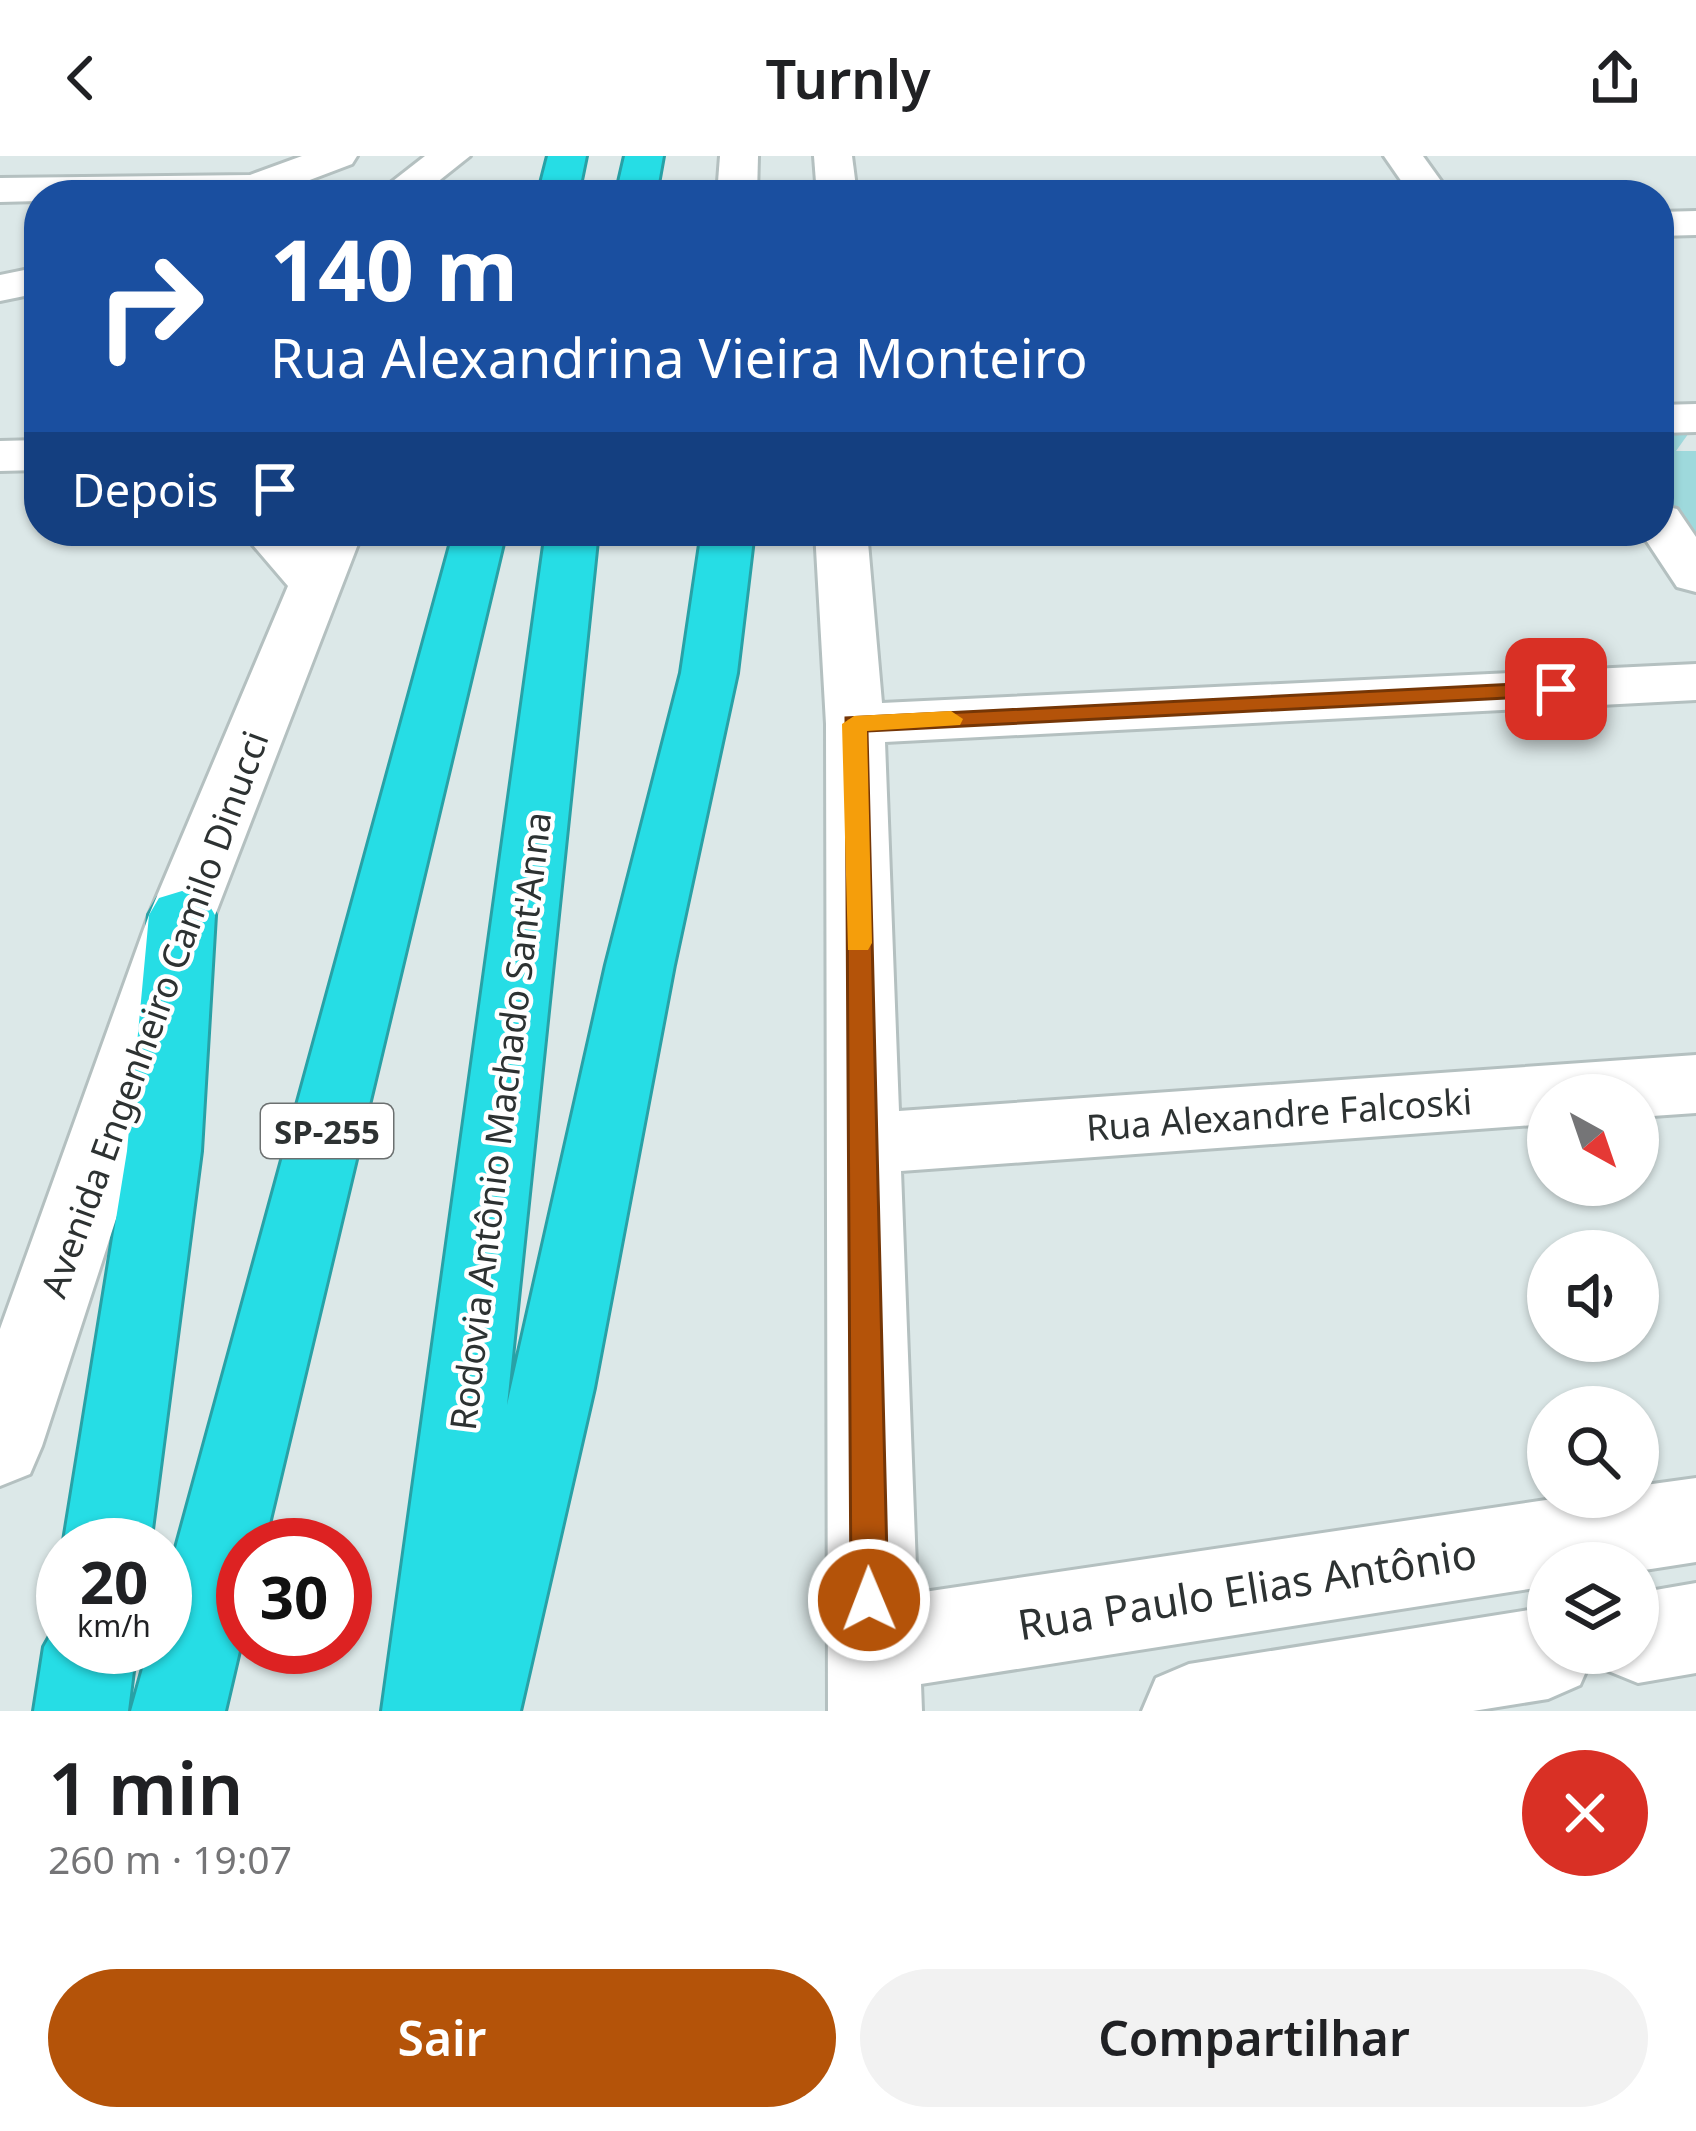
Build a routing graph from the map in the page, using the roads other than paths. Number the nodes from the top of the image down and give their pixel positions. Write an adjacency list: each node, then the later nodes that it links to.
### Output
1 (338, 156): 3 (street)
2 (451, 156): 4 (street)
3 (274, 180)
4 (417, 180)
5 (1674, 543): 11 (street)
6 (477, 546): 26 (highway, SP-255)
7 (570, 546): 27 (highway, Rodovia Antônio Machado Sant'Anna)
8 (726, 546): 28 (highway)
9 (842, 546): 13 (street)
10 (326, 558): 14 (street, Avenida Engenheiro Camilo Dinucci)
11 (1696, 576)
12 (1696, 682): 13 (street)
13 (854, 724): 16 (street)
14 (182, 916): 17 (street, Avenida Engenheiro Camilo Dinucci); 18 (highway)
15 (1696, 1084): 16 (street, Rua Alexandre Falcoski)
16 (861, 1144): 24 (street)
17 (0, 1446)
18 (110, 1518)
19 (1696, 1520): 24 (street, Rua Paulo Elias Antônio)
20 (1696, 1628): 21 (street)
21 (1659, 1634)
22 (1527, 1655): 29 (street)
23 (87, 1674): 25 (highway)
24 (872, 1678)
25 (81, 1711)
26 (178, 1711)
27 (429, 1711)
28 (473, 1711)
29 (1189, 1711)

